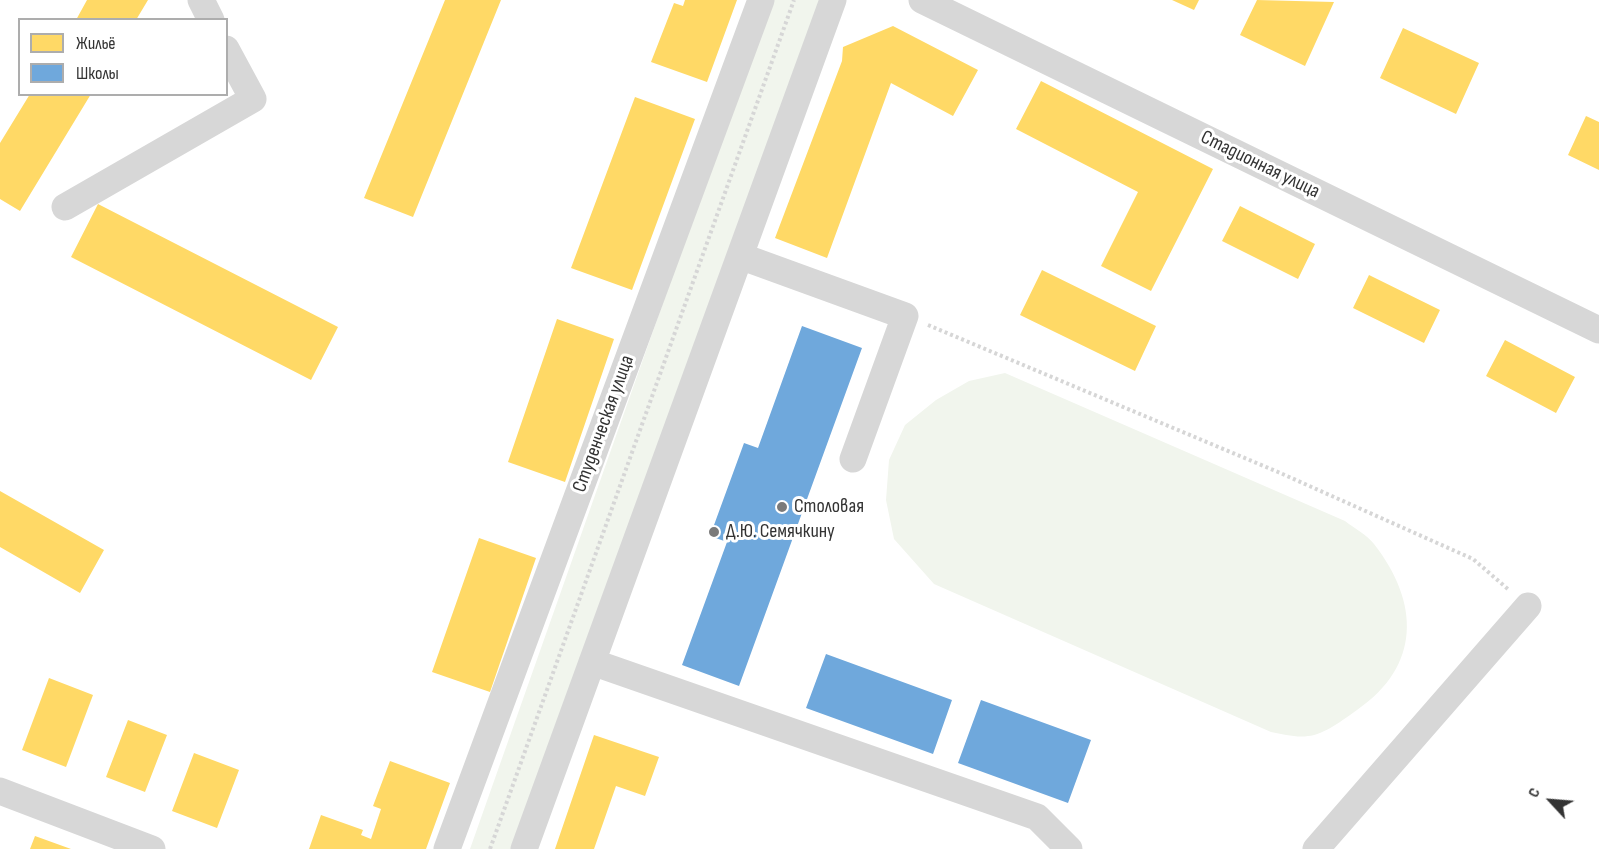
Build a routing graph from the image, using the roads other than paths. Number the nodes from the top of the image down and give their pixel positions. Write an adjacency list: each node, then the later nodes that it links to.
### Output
1 (201, 0): 5 (street)
2 (760, 0): 15 (street, Студенческая улица)
3 (833, 0): 8 (street)
4 (922, 0): 9 (street, Стадионная улица)
5 (210, 18)
6 (228, 53): 7 (street)
7 (65, 207)
8 (740, 256): 10 (street); 12 (street)
9 (1599, 330)
10 (853, 459)
11 (1528, 606): 18 (street)
12 (592, 662): 16 (street); 17 (street)
13 (0, 792): 14 (street)
14 (153, 849)
15 (447, 849)
16 (524, 849)
17 (1069, 849)
18 (1316, 849)

